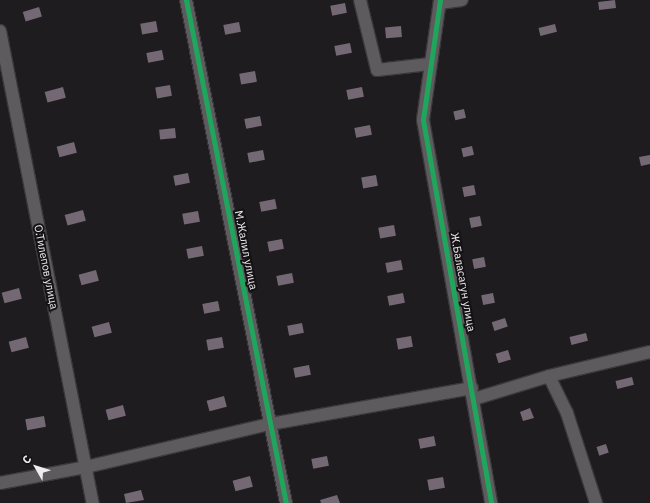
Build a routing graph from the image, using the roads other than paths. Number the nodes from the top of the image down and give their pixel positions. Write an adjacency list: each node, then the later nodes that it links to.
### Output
1 (186, 0): 10 (street, М.Жалил улица)
2 (360, 0): 6 (street)
3 (462, 0): 4 (street)
4 (440, 1): 6 (street, Ж.Баласагун улица)
5 (0, 31): 11 (street, О.Тилепов улица)
6 (430, 64): 9 (street, Ж.Баласагун улица)
7 (650, 352): 8 (street)
8 (550, 376): 9 (street); 16 (street)
9 (473, 394): 10 (street); 15 (street, Ж.Баласагун улица)
10 (270, 424): 11 (street); 14 (street, М.Жалил улица)
11 (86, 467): 12 (street); 13 (street, О.Тилепов улица)
12 (0, 483)
13 (93, 503)
14 (286, 503)
15 (491, 503)
16 (596, 503)

